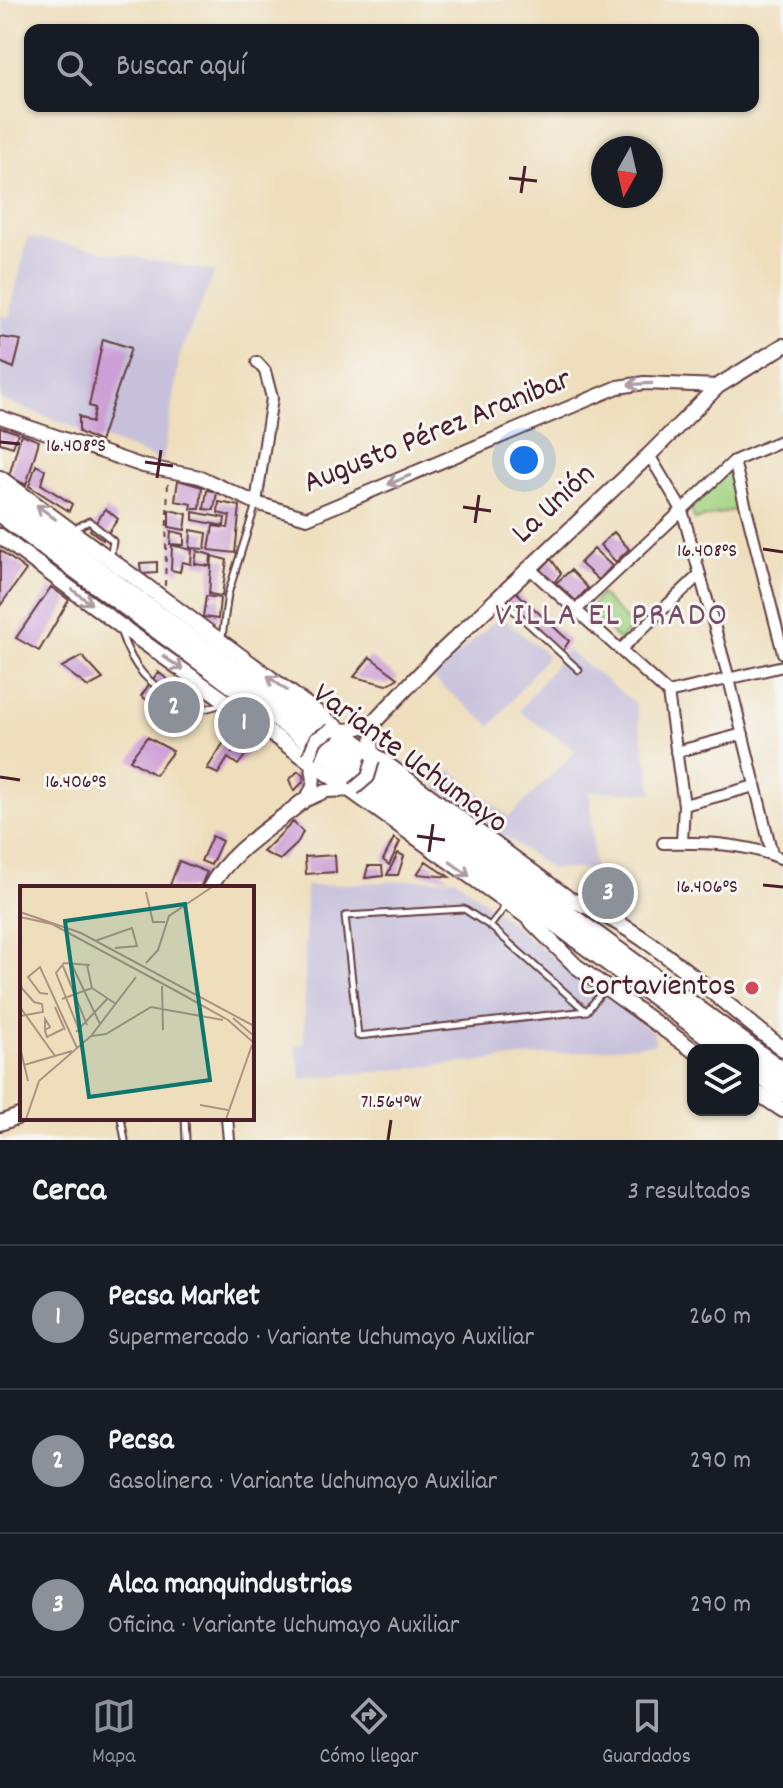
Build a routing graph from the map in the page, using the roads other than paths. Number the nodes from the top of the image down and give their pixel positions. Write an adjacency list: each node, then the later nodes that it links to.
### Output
1 (783, 346): 3 (main road, La Unión)
2 (257, 362): 10 (street)
3 (718, 386): 6 (main road, La Unión); 10 (street, Augusto Pérez Aranibar, one-way to 10)
4 (0, 417): 10 (street, Augusto Pérez Aranibar)
5 (783, 440): 7 (street)
6 (649, 455): 11 (street); 14 (main road, La Unión)
7 (734, 461): 11 (street); 21 (street)
8 (0, 478): 19 (main road, one-way to 8)
9 (0, 496): 51 (highway, Variante Uchumayo)
10 (256, 503): 19 (lane)
11 (682, 510): 15 (street); 17 (street)
12 (0, 513): 48 (highway, Variante Uchumayo)
13 (0, 536): 18 (main road, one-way to 18)
14 (529, 568): 16 (main road, La Unión); 17 (street)
15 (700, 574): 20 (street); 24 (street)
16 (498, 597): 23 (lane); 27 (main road, La Unión)
17 (576, 610): 20 (street)
18 (118, 624): 26 (main road, one-way to 26); 26 (lane)
19 (222, 642): 28 (main road, one-way to 19)
20 (620, 650): 25 (street)
21 (783, 653)
22 (783, 666): 24 (street)
23 (579, 670)
24 (729, 679): 25 (street); 29 (street)
25 (668, 693): 30 (street)
26 (228, 702): 32 (main road)
27 (377, 719): 28 (street, La Unión); 31 (street)
28 (336, 730): 31 (main road); 32 (street, bridge)
29 (743, 734): 30 (street); 33 (street)
30 (676, 752): 36 (street)
31 (374, 757): 34 (street, bridge); 41 (main road)
32 (310, 758): 34 (main road); 35 (street)
33 (755, 786): 36 (street); 39 (street)
34 (353, 790): 35 (street); 42 (main road, one-way to 42)
35 (302, 802): 40 (main road)
36 (684, 805): 37 (street)
37 (682, 842): 38 (street); 39 (street)
38 (663, 843)
39 (778, 856)
40 (212, 886)
41 (569, 899): 50 (main road); 51 (highway)
42 (507, 903): 43 (main road); 44 (lane)
43 (526, 916): 45 (main road); 47 (highway)
44 (490, 926): 46 (lane); 46 (lane)
45 (606, 987): 46 (lane); 49 (main road)
46 (587, 1011)
47 (708, 1044)
48 (720, 1044)
49 (687, 1046)
50 (783, 1049)
51 (783, 1072)
52 (759, 1074): 53 (highway)
53 (783, 1092)
54 (759, 1094): 55 (main road)
55 (783, 1110)
56 (20, 1116): 60 (main road)
57 (121, 1120): 61 (lane)
58 (185, 1120): 62 (lane)
59 (227, 1120): 63 (street)
60 (0, 1123)
61 (125, 1140)
62 (186, 1140)
63 (229, 1140)

